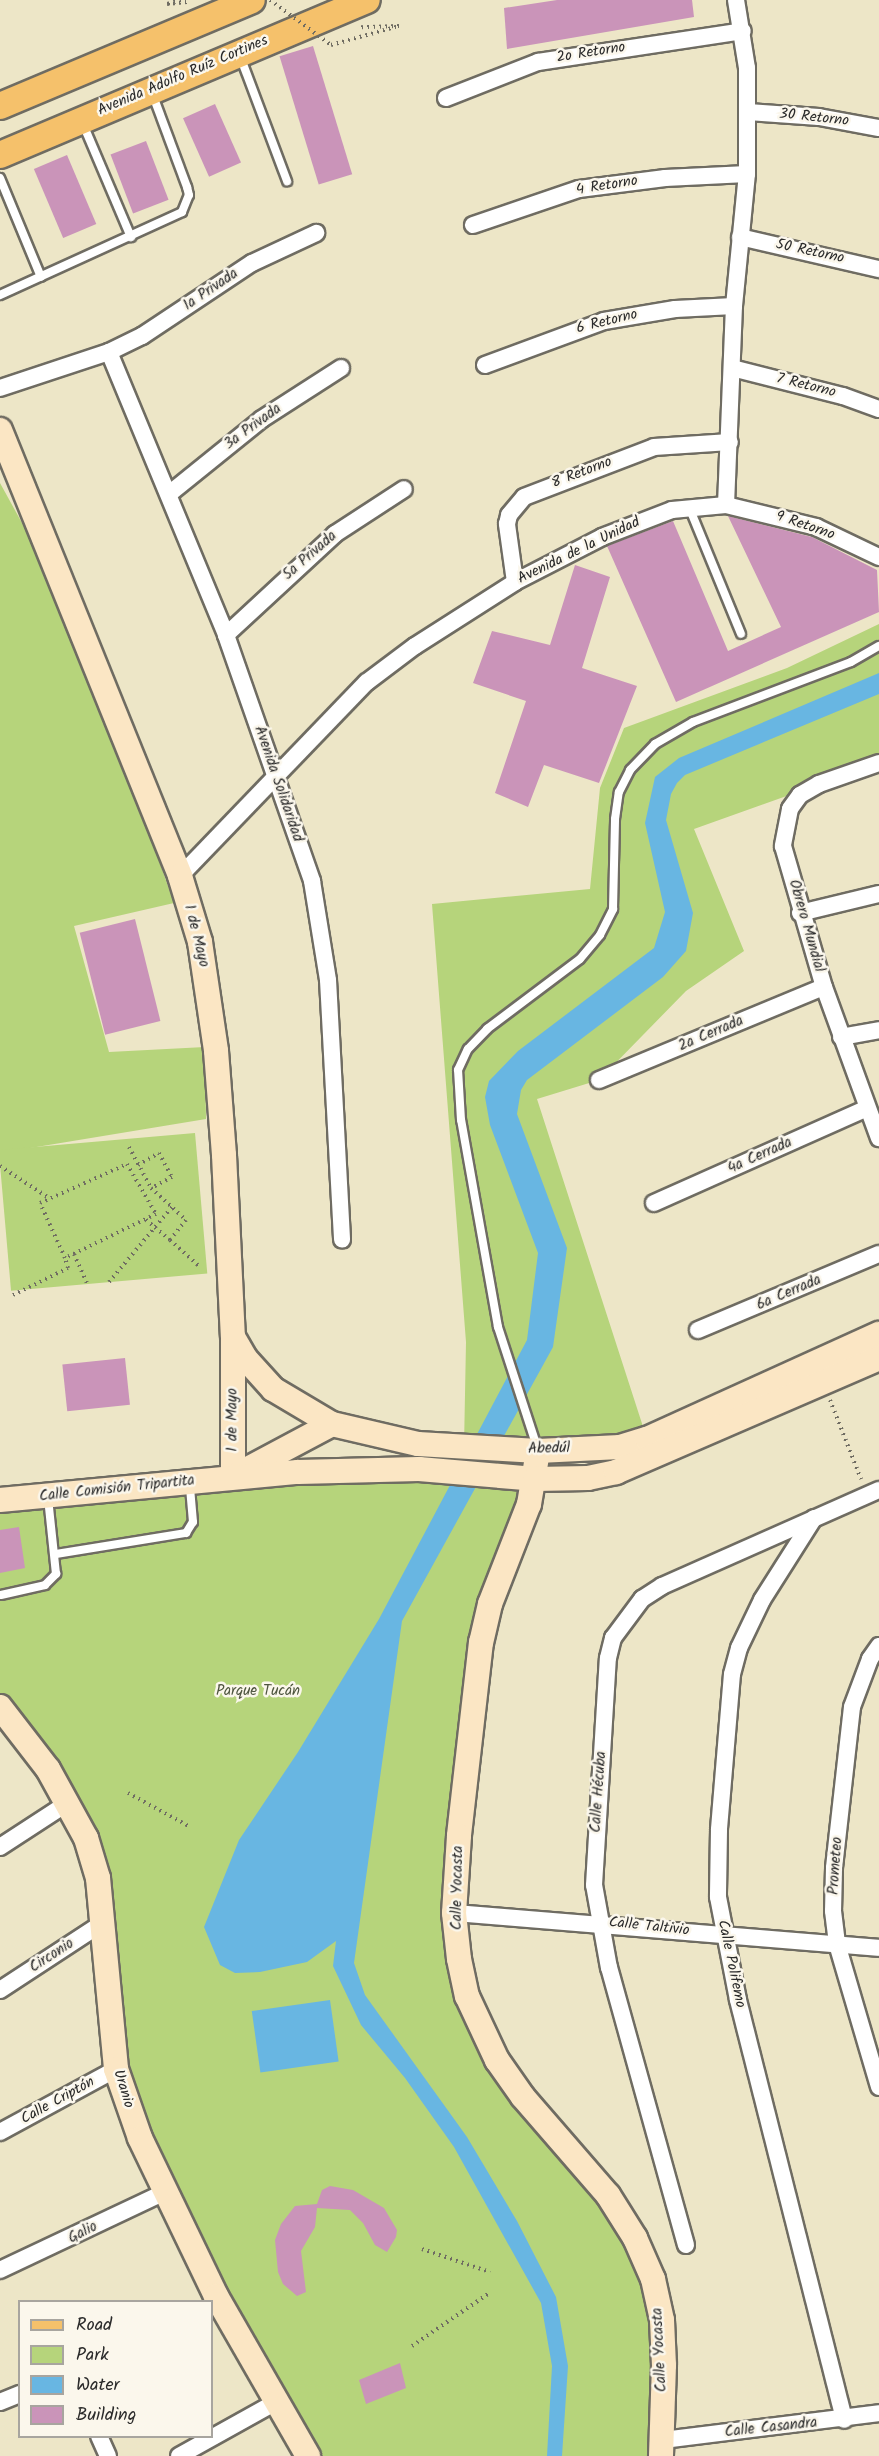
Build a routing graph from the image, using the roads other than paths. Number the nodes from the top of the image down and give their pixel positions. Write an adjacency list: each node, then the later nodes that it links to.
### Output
1 (252, 0): 8 (main road)
2 (367, 0): 5 (main road, Avenida Adolfo Ruíz Cortines)
3 (736, 0): 4 (street)
4 (743, 31): 7 (street, 2o Retorno); 9 (street)
5 (239, 53): 6 (main road, Avenida Adolfo Ruíz Cortines); 15 (lane)
6 (151, 89): 10 (main road, Avenida Adolfo Ruíz Cortines); 18 (lane)
7 (446, 98)
8 (0, 106)
9 (748, 112): 11 (street, 30 Retorno); 13 (street)
10 (80, 119): 12 (main road, Avenida Adolfo Ruíz Cortines); 18 (lane)
11 (879, 128)
12 (0, 155)
13 (747, 174): 16 (street, 4 Retorno); 19 (street)
14 (0, 178): 21 (lane)
15 (287, 181)
16 (473, 225)
17 (316, 233): 24 (street, 1a Privada)
18 (131, 237): 21 (lane)
19 (740, 237): 20 (street, 50 Retorno); 23 (street)
20 (879, 269)
21 (41, 277): 22 (lane)
22 (0, 295)
23 (734, 306): 25 (street, 6 Retorno); 27 (street)
24 (109, 352): 28 (street, 1a Privada); 33 (street, Avenida Solidaridad)
25 (485, 365)
26 (341, 368): 33 (street, 3a Privada)
27 (732, 368): 29 (street, 7 Retorno); 31 (street)
28 (0, 387)
29 (879, 409)
30 (0, 430): 43 (street, 1 de Mayo)
31 (730, 442): 34 (street); 37 (street, 8 Retorno)
32 (404, 489): 39 (street, 5a Privada)
33 (169, 494): 39 (street, Avenida Solidaridad)
34 (726, 505): 35 (street, Avenida de la Unidad); 36 (street, 9 Retorno)
35 (689, 506): 37 (street, Avenida de la Unidad); 38 (lane)
36 (879, 557)
37 (515, 582): 42 (street, Avenida de la Unidad)
38 (741, 634)
39 (226, 635): 42 (street, Avenida Solidaridad)
40 (879, 646): 60 (lane)
41 (879, 763): 45 (street, Obrero Mundial)
42 (276, 774): 43 (street, Avenida de la Unidad); 53 (street, Avenida Solidaridad)
43 (180, 876): 57 (street, 1 de Mayo)
44 (879, 894): 45 (street)
45 (800, 913): 46 (street, Obrero Mundial)
46 (824, 987): 48 (street, Obrero Mundial); 49 (street, 2a Cerrada)
47 (879, 1030): 48 (street)
48 (841, 1037): 50 (street, Obrero Mundial)
49 (599, 1080)
50 (867, 1108): 51 (street, Obrero Mundial); 52 (street, 4a Cerrada)
51 (879, 1138)
52 (654, 1203)
53 (342, 1240)
54 (879, 1254): 55 (street, 6a Cerrada)
55 (698, 1330)
56 (879, 1334): 60 (street, Abedúl)
57 (233, 1337): 59 (street, Abedúl); 61 (street, 1 de Mayo)
58 (879, 1358): 62 (street, Abedúl)
59 (332, 1424): 60 (street, Abedúl); 61 (street)
60 (538, 1451): 62 (street, Calle Yocasta)
61 (233, 1477): 62 (street, Abedúl); 63 (street, Calle Comisión Tripartita)
62 (535, 1479): 74 (street, Calle Yocasta)
63 (189, 1481): 65 (street, Calle Comisión Tripartita); 68 (lane)
64 (873, 1493): 67 (street, Calle Hécuba)
65 (47, 1496): 66 (street, Calle Comisión Tripartita); 68 (lane)
66 (0, 1500)
67 (814, 1518): 76 (street, Calle Hécuba); 77 (street, Calle Polifemo)
68 (56, 1554): 69 (lane)
69 (1, 1595)
70 (879, 1646): 78 (street, Prometeo)
71 (0, 1707): 72 (street, Uranio)
72 (69, 1802): 73 (street); 75 (street, Uranio)
73 (0, 1847)
74 (454, 1913): 76 (street, Calle Taltivio); 97 (street, Calle Yocasta)
75 (104, 1922): 80 (street, Circonio); 81 (street, Uranio)
76 (599, 1922): 77 (street, Calle Taltivio); 85 (street, Calle Hécuba)
77 (722, 1934): 78 (street, Calle Taltivio); 93 (street, Calle Polifemo)
78 (837, 1944): 79 (street, Calle Taltivio); 82 (street, Prometeo)
79 (879, 1948)
80 (0, 1990)
81 (116, 2069): 83 (street, Calle Criptón); 84 (street, Uranio)
82 (879, 2087)
83 (0, 2132)
84 (165, 2192): 86 (street, Galio); 87 (street, Uranio)
85 (686, 2245)
86 (0, 2270)
87 (211, 2299)
88 (213, 2302): 91 (street, Uranio)
89 (18, 2395): 90 (street)
90 (0, 2402)
91 (276, 2402): 94 (street); 100 (street, Uranio)
92 (879, 2413): 93 (street, Calle Casandra)
93 (844, 2420): 97 (street, Calle Casandra)
94 (213, 2437)
95 (100, 2438): 98 (street)
96 (211, 2438): 99 (street)
97 (662, 2448)
98 (108, 2456)
99 (179, 2456)
100 (308, 2456)

